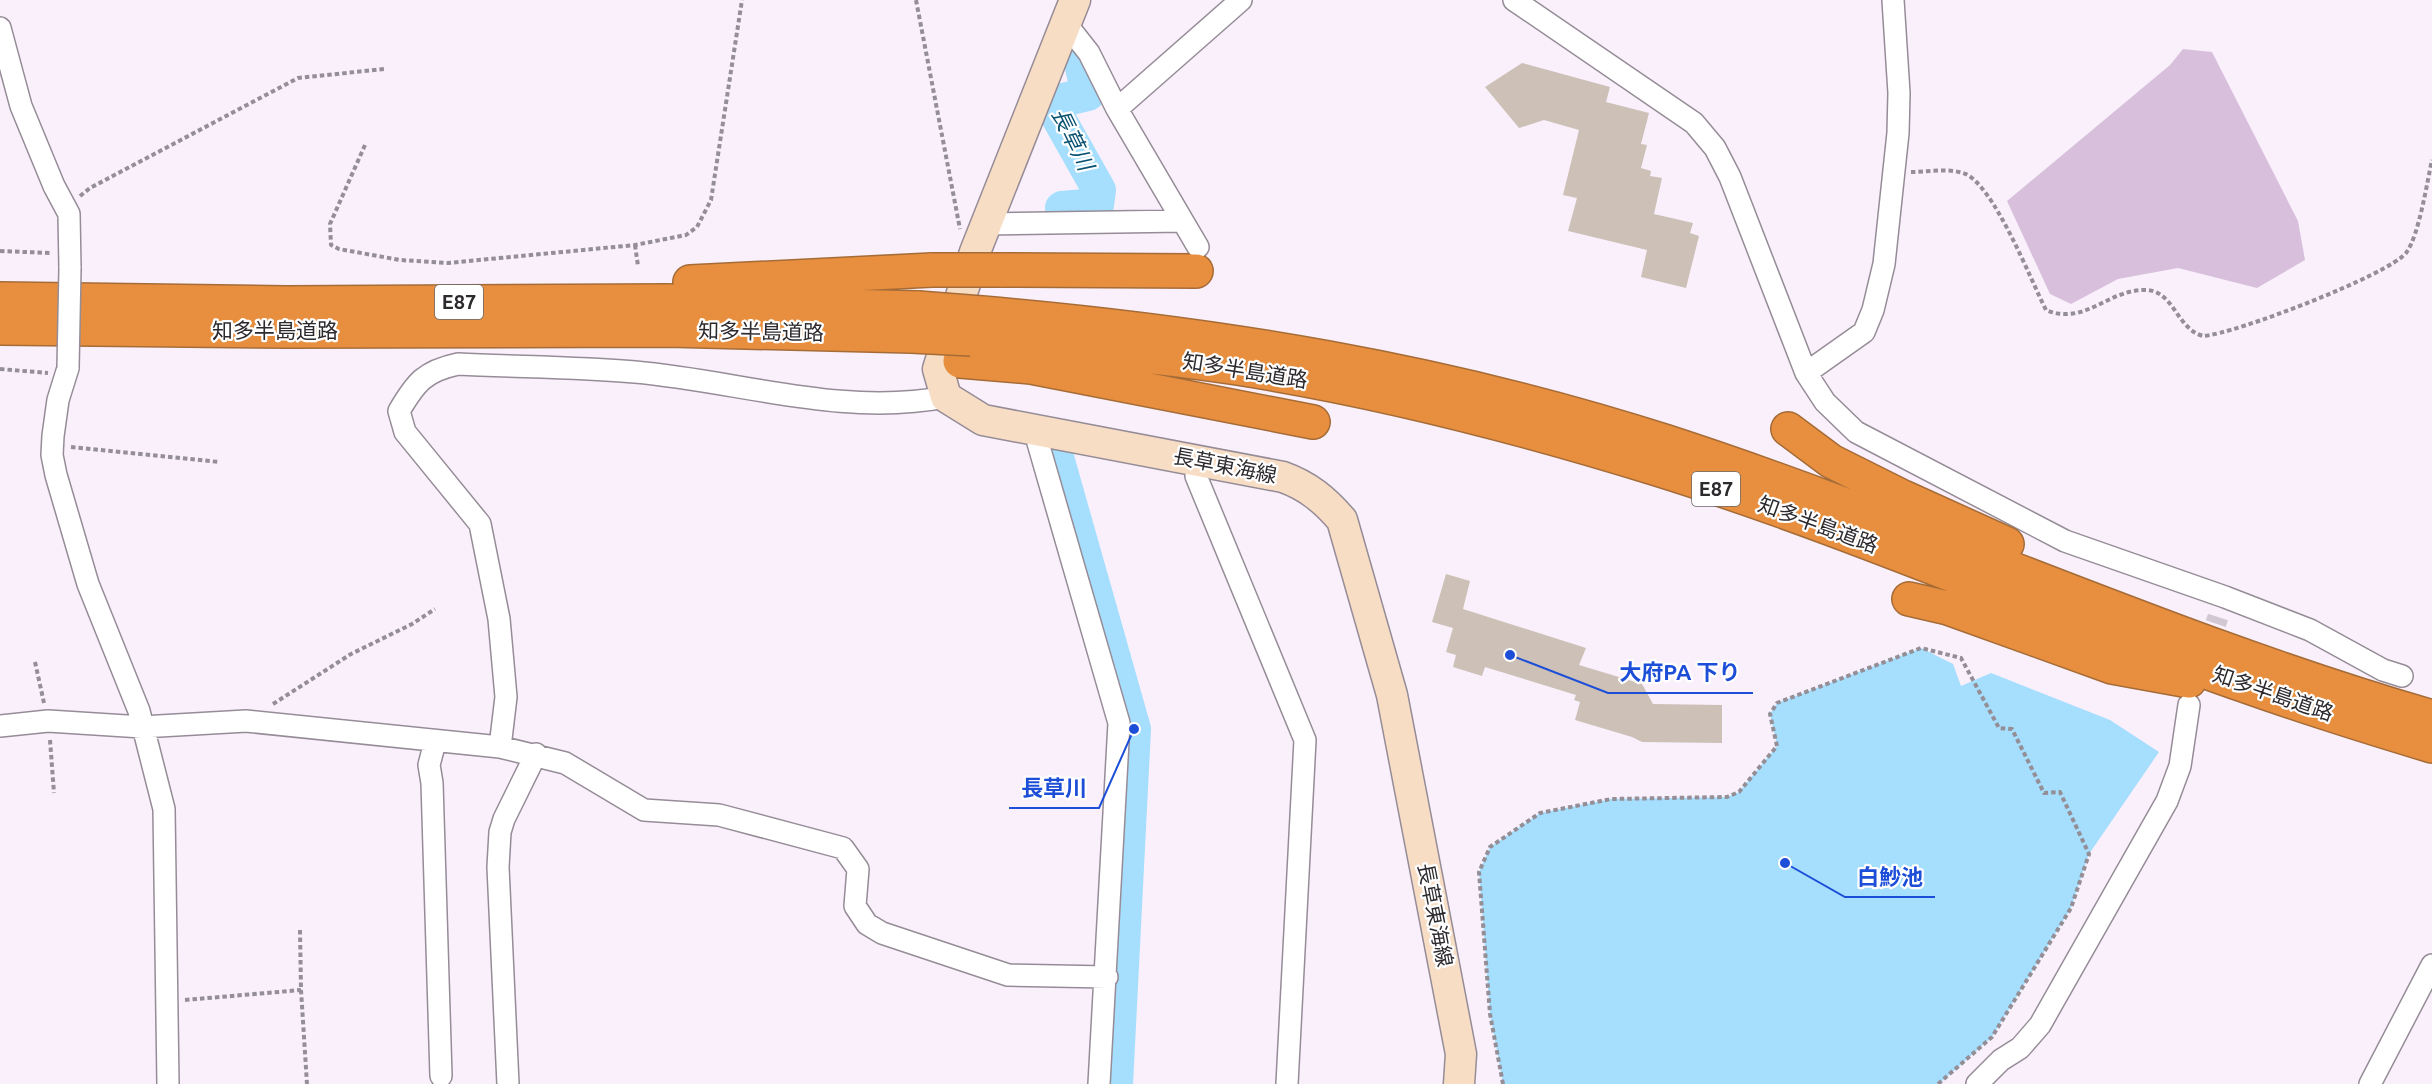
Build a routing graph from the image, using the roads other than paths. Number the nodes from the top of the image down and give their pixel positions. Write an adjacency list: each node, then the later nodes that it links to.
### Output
1 (1241, 0): 6 (street)
2 (1515, 0): 15 (street)
3 (1893, 0): 15 (street)
4 (1071, 12): 6 (street); 8 (main road)
5 (0, 28): 28 (street, bridge)
6 (1117, 109): 7 (street)
7 (1182, 221): 8 (street); 9 (street)
8 (987, 249): 9 (highway); 11 (highway, bridge); 16 (main road)
9 (1197, 259)
10 (0, 299): 11 (highway, 知多半島道路 / E87)
11 (510, 302): 13 (highway, 知多半島道路 / E87)
12 (0, 328): 13 (highway, 知多半島道路 / E87)
13 (910, 334): 14 (highway, 知多半島道路 / E87, bridge); 14 (highway)
14 (971, 338): 17 (highway); 22 (highway, 知多半島道路 / E87); 26 (highway, 知多半島道路 / E87)
15 (1806, 373): 23 (street)
16 (946, 397): 19 (main road, 長草東海線); 30 (street)
17 (1313, 422)
18 (1788, 429): 22 (highway)
19 (1037, 430): 20 (main road, 長草東海線); 34 (street)
20 (1198, 460): 39 (street); 40 (main road, 長草東海線)
21 (1909, 599): 26 (highway)
22 (2248, 656): 25 (highway, 知多半島道路 / E87)
23 (2402, 676)
24 (2190, 705): 41 (street)
25 (2432, 717)
26 (2354, 722): 31 (highway, 知多半島道路 / E87)
27 (0, 726): 28 (street)
28 (142, 727): 29 (street); 36 (street)
29 (435, 742): 30 (street); 35 (street)
30 (500, 747): 32 (street)
31 (2432, 747)
32 (536, 754): 34 (street); 37 (street)
33 (2432, 965): 42 (street)
34 (1107, 978): 38 (street)
35 (441, 1076)
36 (168, 1084)
37 (508, 1084)
38 (1099, 1084)
39 (1287, 1084)
40 (1459, 1084)
41 (1977, 1084)
42 (2370, 1084)

